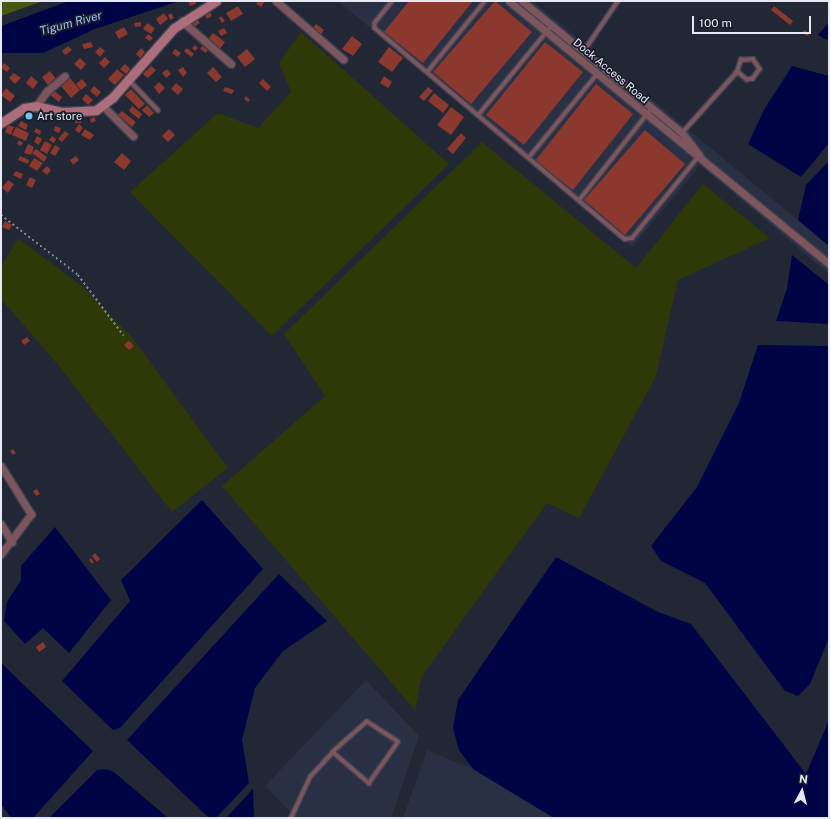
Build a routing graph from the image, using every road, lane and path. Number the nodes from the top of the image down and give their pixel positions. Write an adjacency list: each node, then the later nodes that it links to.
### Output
1 (216, 1): 8 (street)
2 (276, 1): 12 (street)
3 (393, 1): 14 (lane)
4 (485, 1): 14 (lane)
5 (510, 1): 10 (street, Dock Access Road)
6 (522, 1): 9 (street, Dock Access Road)
7 (618, 1): 11 (lane)
8 (182, 21): 13 (street); 18 (street)
9 (552, 25): 10 (lane); 11 (street, Dock Access Road)
10 (546, 31): 15 (street, Dock Access Road); 23 (lane)
11 (584, 51): 15 (street, Dock Access Road)
12 (343, 59)
13 (231, 64)
14 (428, 71): 23 (lane)
15 (599, 71): 22 (street, Dock Access Road); 28 (lane)
16 (737, 72): 16 (lane); 25 (lane)
17 (65, 76): 20 (street)
18 (129, 79): 19 (street); 21 (lane)
19 (102, 105): 20 (street); 26 (street)
20 (36, 106): 24 (street)
21 (158, 110)
22 (649, 112): 25 (street, Dock Access Road); 27 (street, Dock Access Road); 29 (lane)
23 (479, 114): 28 (lane)
24 (1, 123)
25 (682, 133): 27 (street, Dock Access Road)
26 (133, 136)
27 (699, 155): 29 (lane); 31 (street, Dock Access Road)
28 (530, 156): 29 (lane)
29 (580, 199)
30 (1, 215): 32 (path)
31 (829, 264)
32 (124, 336)
33 (1, 466): 35 (street)
34 (1, 524): 35 (street)
35 (12, 542): 36 (street)
36 (1, 554)
37 (333, 752): 37 (lane); 38 (lane)
38 (291, 818)

